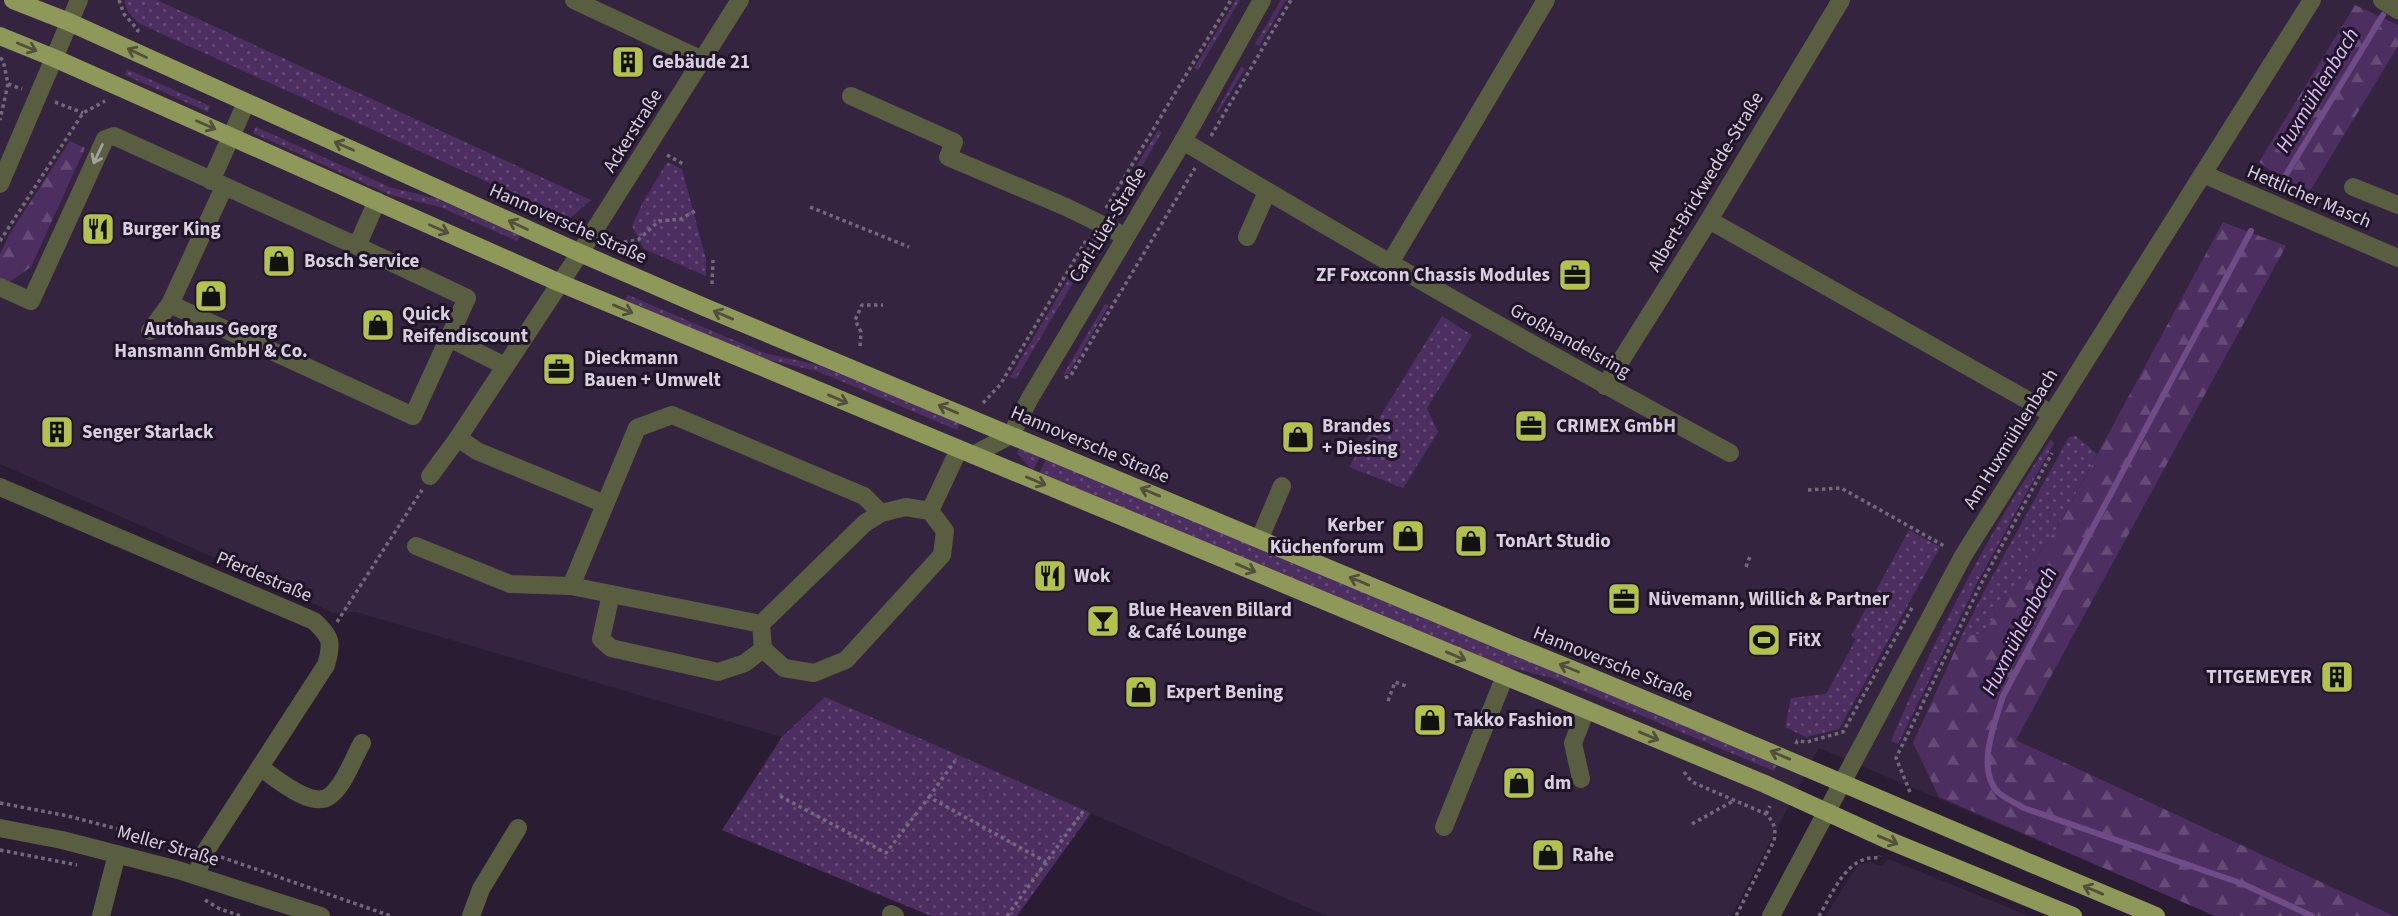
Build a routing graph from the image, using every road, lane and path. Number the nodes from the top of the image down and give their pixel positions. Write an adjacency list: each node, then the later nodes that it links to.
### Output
1 (13, 0): 14 (main road, Hannoversche Straße)
2 (79, 0): 14 (street)
3 (119, 0): 15 (path)
4 (575, 0): 19 (street)
5 (740, 0): 19 (street, Ackerstraße)
6 (1231, 0): 39 (path, Carl-Lüer-Straße)
7 (1262, 0): 25 (street, Carl-Lüer-Straße)
8 (1291, 0): 26 (path)
9 (1546, 0): 49 (street)
10 (1841, 0): 38 (street, Albert-Brickwedde-Straße)
11 (2312, 0): 29 (street, Am Huxmühlenbach)
12 (2382, 0): 13 (street)
13 (2398, 10)
14 (69, 22): 18 (street); 22 (main road, Hannoversche Straße, one-way to 14)
15 (138, 30)
16 (0, 36): 18 (main road, one-way to 18)
17 (0, 58): 23 (path)
18 (54, 58): 24 (main road, one-way to 24); 30 (street)
19 (702, 60): 46 (street, Ackerstraße)
20 (851, 96): 39 (street)
21 (104, 103): 42 (path)
22 (246, 103): 24 (street); 46 (main road, Hannoversche Straße, one-way to 22)
23 (0, 120)
24 (231, 136): 31 (street); 34 (main road)
25 (1183, 141): 26 (street, Großhandelsring); 40 (street, Carl-Lüer-Straße)
26 (1203, 153): 33 (street, Großhandelsring); 59 (path)
27 (667, 155): 28 (path)
28 (685, 165)
29 (2203, 174): 47 (street, Hettlicher Masch); 62 (street, Am Huxmühlenbach)
30 (0, 184)
31 (218, 184): 44 (street); 52 (street, one-way to 52); 53 (street)
32 (2353, 187): 35 (street)
33 (1267, 192): 41 (street); 49 (street, Großhandelsring)
34 (377, 201): 44 (street); 50 (main road, one-way to 50)
35 (2398, 205)
36 (810, 207): 45 (path)
37 (695, 212): 43 (path)
38 (1709, 220): 60 (street, Albert-Brickwedde-Straße); 62 (street)
39 (1098, 222): 40 (street); 61 (path, Carl-Lüer-Straße)
40 (1125, 236): 63 (street, Carl-Lüer-Straße)
41 (1247, 237)
42 (0, 241)
43 (617, 243)
44 (357, 247): 56 (street)
45 (909, 247)
46 (580, 253): 50 (street, Ackerstraße); 63 (main road, Hannoversche Straße, one-way to 46)
47 (2398, 258)
48 (713, 260): 51 (path)
49 (1390, 263): 60 (street, Großhandelsring)
50 (560, 283): 58 (street); 65 (main road, one-way to 65)
51 (712, 284)
52 (0, 287)
53 (170, 304): 55 (street); 56 (street)
54 (883, 305): 57 (path)
55 (150, 331)
56 (449, 338): 58 (street)
57 (860, 346)
58 (505, 366): 64 (street)
59 (1071, 375)
60 (1605, 386): 66 (street, Großhandelsring)
61 (989, 399)
62 (2052, 414): 77 (street, Am Huxmühlenbach); 94 (path)
63 (1011, 435): 65 (street); 74 (main road, Hannoversche Straße, one-way to 63)
64 (458, 438): 67 (street); 71 (street)
65 (966, 452): 72 (street); 84 (main road, one-way to 84)
66 (1730, 453)
67 (430, 476): 82 (path)
68 (1282, 486): 74 (street)
69 (0, 487): 82 (street, Pferdestraße)
70 (1808, 490): 77 (path)
71 (605, 504): 73 (street); 79 (street)
72 (930, 511): 73 (street); 83 (street)
73 (881, 513): 81 (street)
74 (1260, 538): 93 (main road, Hannoversche Straße, one-way to 74)
75 (416, 546): 79 (street)
76 (1751, 554): 78 (path)
77 (1963, 556): 93 (street, Am Huxmühlenbach)
78 (1746, 566)
79 (571, 586): 80 (street)
80 (611, 594): 81 (street); 83 (street)
81 (761, 624): 83 (street)
82 (328, 634): 90 (street)
83 (763, 649)
84 (1505, 676): 87 (main road); 101 (street)
85 (1406, 686): 86 (path)
86 (1388, 701)
87 (1586, 710): 91 (street); 99 (main road, one-way to 99)
88 (362, 743): 90 (street)
89 (955, 761): 96 (path)
90 (260, 767): 107 (street)
91 (1581, 779)
92 (1692, 782): 97 (path)
93 (1842, 782): 99 (street, Am Huxmühlenbach); 116 (main road, Hannoversche Straße, one-way to 93)
94 (1911, 790)
95 (780, 796): 96 (path)
96 (929, 797): 106 (path)
97 (1734, 800): 100 (path); 112 (path)
98 (1084, 810): 106 (path)
99 (1826, 812): 113 (street, Am Huxmühlenbach); 115 (main road, one-way to 115)
100 (1692, 824)
101 (1444, 827)
102 (0, 828): 104 (street, Meller Straße)
103 (517, 828): 110 (street)
104 (117, 854): 107 (street, Meller Straße); 108 (street)
105 (1879, 858): 114 (path)
106 (1046, 862): 111 (path)
107 (196, 875): 109 (street, Meller Straße)
108 (101, 916)
109 (321, 916)
110 (471, 916)
111 (1007, 916)
112 (1736, 916)
113 (1771, 916)
114 (1819, 916)
115 (2073, 916)
116 (2156, 916)

